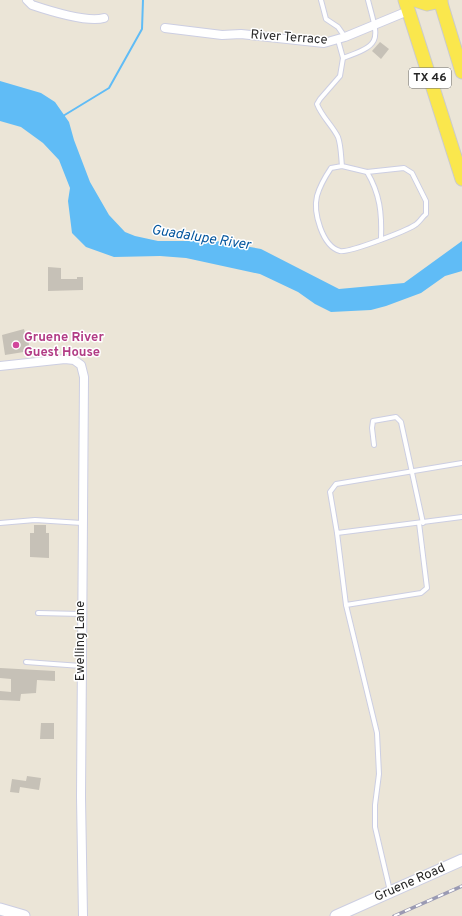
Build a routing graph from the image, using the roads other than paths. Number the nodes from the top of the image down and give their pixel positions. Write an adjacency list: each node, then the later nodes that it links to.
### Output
1 (27, 0): 6 (street)
2 (321, 0): 9 (lane)
3 (368, 0): 7 (lane)
4 (444, 0): 5 (main road); 10 (main road); 12 (main road, TX 46)
5 (410, 4): 7 (street, River Terrace); 15 (main road, TX 46)
6 (104, 18)
7 (375, 25): 9 (street, River Terrace); 11 (lane)
8 (165, 28): 9 (street, River Terrace)
9 (342, 38): 11 (lane)
10 (462, 55)
11 (343, 58): 13 (lane)
12 (462, 72)
13 (342, 166): 14 (lane); 16 (lane)
14 (367, 172): 16 (lane); 16 (lane)
15 (462, 179)
16 (381, 239)
17 (0, 366): 23 (street, Ewelling Lane)
18 (374, 444): 20 (lane)
19 (462, 463): 20 (lane)
20 (412, 472): 24 (lane); 25 (lane)
21 (462, 517): 24 (lane)
22 (0, 523): 23 (lane)
23 (82, 523): 28 (street, Ewelling Lane)
24 (421, 523): 25 (lane); 26 (lane)
25 (337, 533): 26 (lane)
26 (346, 605): 32 (lane)
27 (38, 613): 28 (lane)
28 (82, 614): 30 (street, Ewelling Lane)
29 (26, 662): 30 (lane)
30 (81, 666): 35 (street, Ewelling Lane)
31 (462, 860): 32 (street, Gruene Road)
32 (390, 892): 36 (street, Gruene Road)
33 (0, 909): 34 (street)
34 (24, 916)
35 (82, 916)
36 (336, 916)

